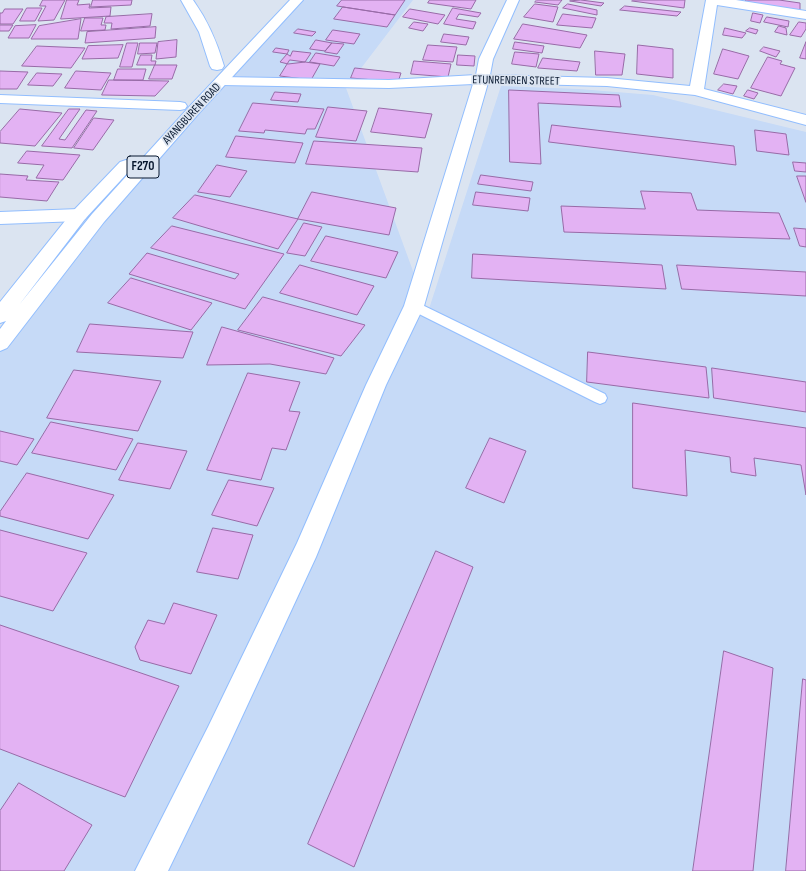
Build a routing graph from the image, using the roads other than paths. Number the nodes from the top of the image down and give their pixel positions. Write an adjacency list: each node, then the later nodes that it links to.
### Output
1 (186, 0): 7 (street)
2 (282, 0): 7 (street, AYANGBUREN ROAD / F270)
3 (297, 0): 7 (street, AYANGBUREN ROAD / F270)
4 (513, 0): 8 (street)
5 (712, 0): 6 (street); 9 (street)
6 (806, 15)
7 (220, 74): 8 (street, ETUNRENREN STREET); 11 (street, AYANGBUREN ROAD / F270); 17 (street, AYANGBUREN ROAD / F270)
8 (482, 79): 9 (street, ETUNRENREN STREET); 15 (street)
9 (696, 91): 12 (street, ETUNRENREN STREET)
10 (0, 99): 11 (street)
11 (180, 106): 13 (street, AYANGBUREN ROAD / F270)
12 (806, 120)
13 (79, 215): 14 (street); 16 (street, AYANGBUREN ROAD / F270)
14 (0, 218)
15 (414, 306): 18 (lane); 19 (street)
16 (0, 316)
17 (0, 343)
18 (600, 398)
19 (151, 871)

